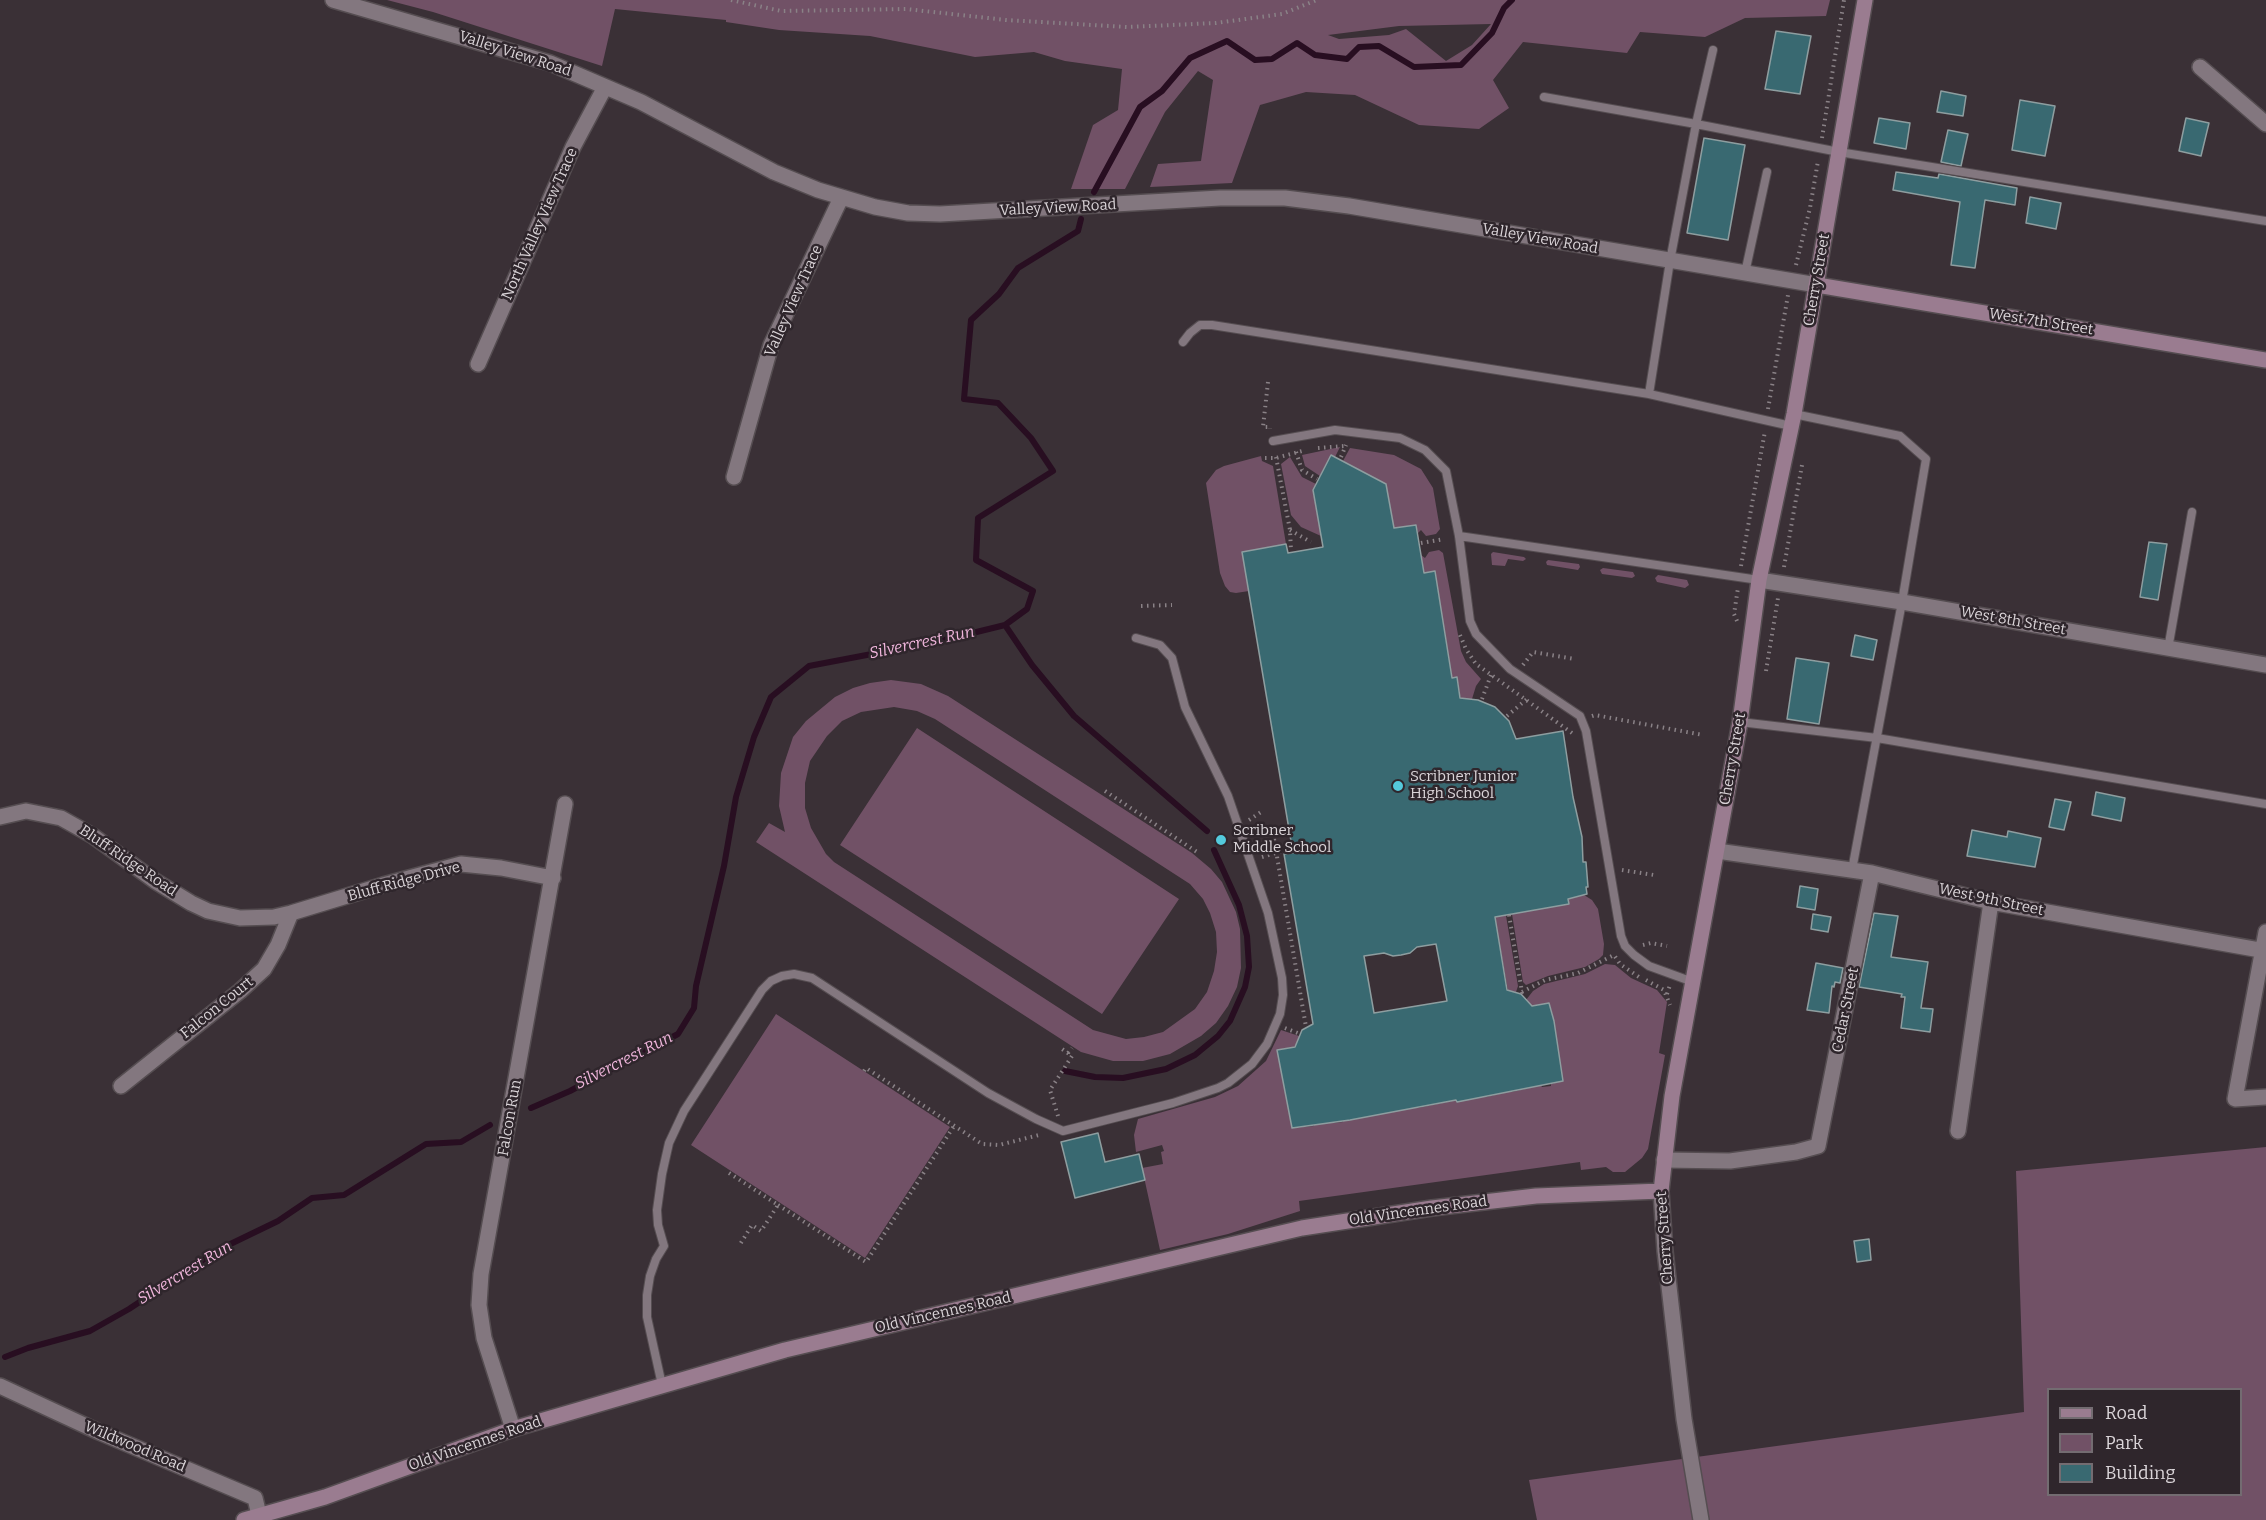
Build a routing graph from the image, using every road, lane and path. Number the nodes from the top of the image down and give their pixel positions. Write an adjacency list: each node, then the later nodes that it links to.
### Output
1 (333, 0): 7 (street, Valley View Road)
2 (731, 0): 3 (path)
3 (1317, 0)
4 (1865, 0): 11 (street, Cherry Street)
5 (1713, 50): 9 (lane)
6 (2200, 67): 10 (street)
7 (605, 87): 13 (street, Valley View Road); 23 (street, North Valley View Trace)
8 (1544, 97): 9 (lane)
9 (1696, 124): 11 (lane); 15 (lane)
10 (2266, 124)
11 (1839, 152): 14 (lane); 17 (street, Cherry Street)
12 (1767, 172): 16 (lane)
13 (841, 198): 15 (street, Valley View Road); 34 (street, Valley View Trace)
14 (2266, 221)
15 (1670, 261): 16 (street, Valley View Road); 25 (lane)
16 (1745, 273): 17 (street, Valley View Road)
17 (1817, 285): 20 (street, Cherry Street); 22 (street, West 7th Street)
18 (1777, 297): 19 (path)
19 (1788, 298): 20 (path); 27 (path)
20 (1814, 303): 26 (street, Cherry Street)
21 (1183, 342): 25 (lane)
22 (2266, 360)
23 (478, 364)
24 (1268, 382): 28 (path)
25 (1649, 394): 27 (lane)
26 (1792, 420): 27 (lane); 44 (street, Cherry Street); 45 (lane)
27 (1766, 421): 43 (path)
28 (1263, 427)
29 (1273, 441): 38 (lane)
30 (1346, 445): 32 (path)
31 (1296, 452): 35 (path)
32 (1341, 457)
33 (1276, 458): 37 (path)
34 (734, 477)
35 (1317, 479)
36 (2192, 512): 50 (lane)
37 (1290, 530): 40 (path); 42 (path)
38 (1459, 536): 43 (lane); 53 (lane)
39 (1444, 539): 41 (path)
40 (1311, 542)
41 (1421, 543)
42 (1291, 551)
43 (1739, 577): 44 (lane); 48 (path)
44 (1759, 580): 45 (street, West 8th Street); 60 (street, Cherry Street)
45 (1902, 602): 50 (street, West 8th Street); 63 (lane)
46 (1172, 605): 47 (path)
47 (1141, 606)
48 (1738, 623)
49 (1136, 638): 73 (lane)
50 (2168, 649): 52 (street, West 8th Street)
51 (1575, 659): 53 (path)
52 (2266, 665)
53 (1517, 673): 55 (path); 59 (lane)
54 (1491, 675): 56 (path)
55 (1507, 686)
56 (1482, 699)
57 (1527, 701): 58 (path)
58 (1507, 716)
59 (1582, 721): 61 (path); 62 (path); 74 (lane)
60 (1740, 722): 63 (lane); 71 (street, Cherry Street)
61 (1567, 729)
62 (1703, 735)
63 (1877, 738): 66 (lane); 75 (lane)
64 (1105, 791): 72 (path)
65 (565, 804): 78 (street, Falcon Run)
66 (2266, 804)
67 (0, 817): 80 (street, Bluff Ridge Road)
68 (1274, 839): 70 (path)
69 (1293, 848): 70 (path)
70 (1276, 851): 73 (path); 88 (path)
71 (1717, 851): 75 (street, West 9th Street); 85 (street, Cherry Street)
72 (1197, 852)
73 (1251, 861): 96 (lane)
74 (1610, 868): 77 (path); 84 (lane)
75 (1852, 870): 76 (street, West 9th Street)
76 (1872, 873): 79 (street, West 9th Street); 98 (street, Cedar Street)
77 (1654, 875)
78 (553, 878): 80 (street, Bluff Ridge Drive); 105 (street, Falcon Run)
79 (1991, 902): 83 (street, West 9th Street); 97 (street)
80 (291, 914): 93 (street, Falcon Court)
81 (1509, 915): 86 (path)
82 (2266, 932): 83 (street)
83 (2264, 950): 94 (street)
84 (1674, 976): 85 (lane); 86 (path)
85 (1693, 982): 98 (street, Cherry Street)
86 (1667, 994): 87 (path)
87 (1670, 1010)
88 (1306, 1027)
89 (1072, 1048): 91 (path)
90 (1062, 1050): 91 (path)
91 (1068, 1053): 96 (path)
92 (864, 1071): 95 (path)
93 (122, 1086)
94 (2266, 1097)
95 (954, 1126): 96 (path); 101 (path)
96 (1061, 1130): 103 (lane)
97 (1959, 1131)
98 (1664, 1160): 100 (street, Cherry Street)
99 (729, 1173): 101 (path)
100 (1661, 1191): 103 (street, Old Vincennes Road); 108 (street, Cherry Street)
101 (778, 1205): 102 (path)
102 (739, 1246)
103 (662, 1385): 105 (street, Old Vincennes Road)
104 (0, 1386): 106 (street, Wildwood Road)
105 (513, 1429): 106 (street, Old Vincennes Road)
106 (259, 1515): 107 (street, Old Vincennes Road)
107 (244, 1520)
108 (1701, 1520)

